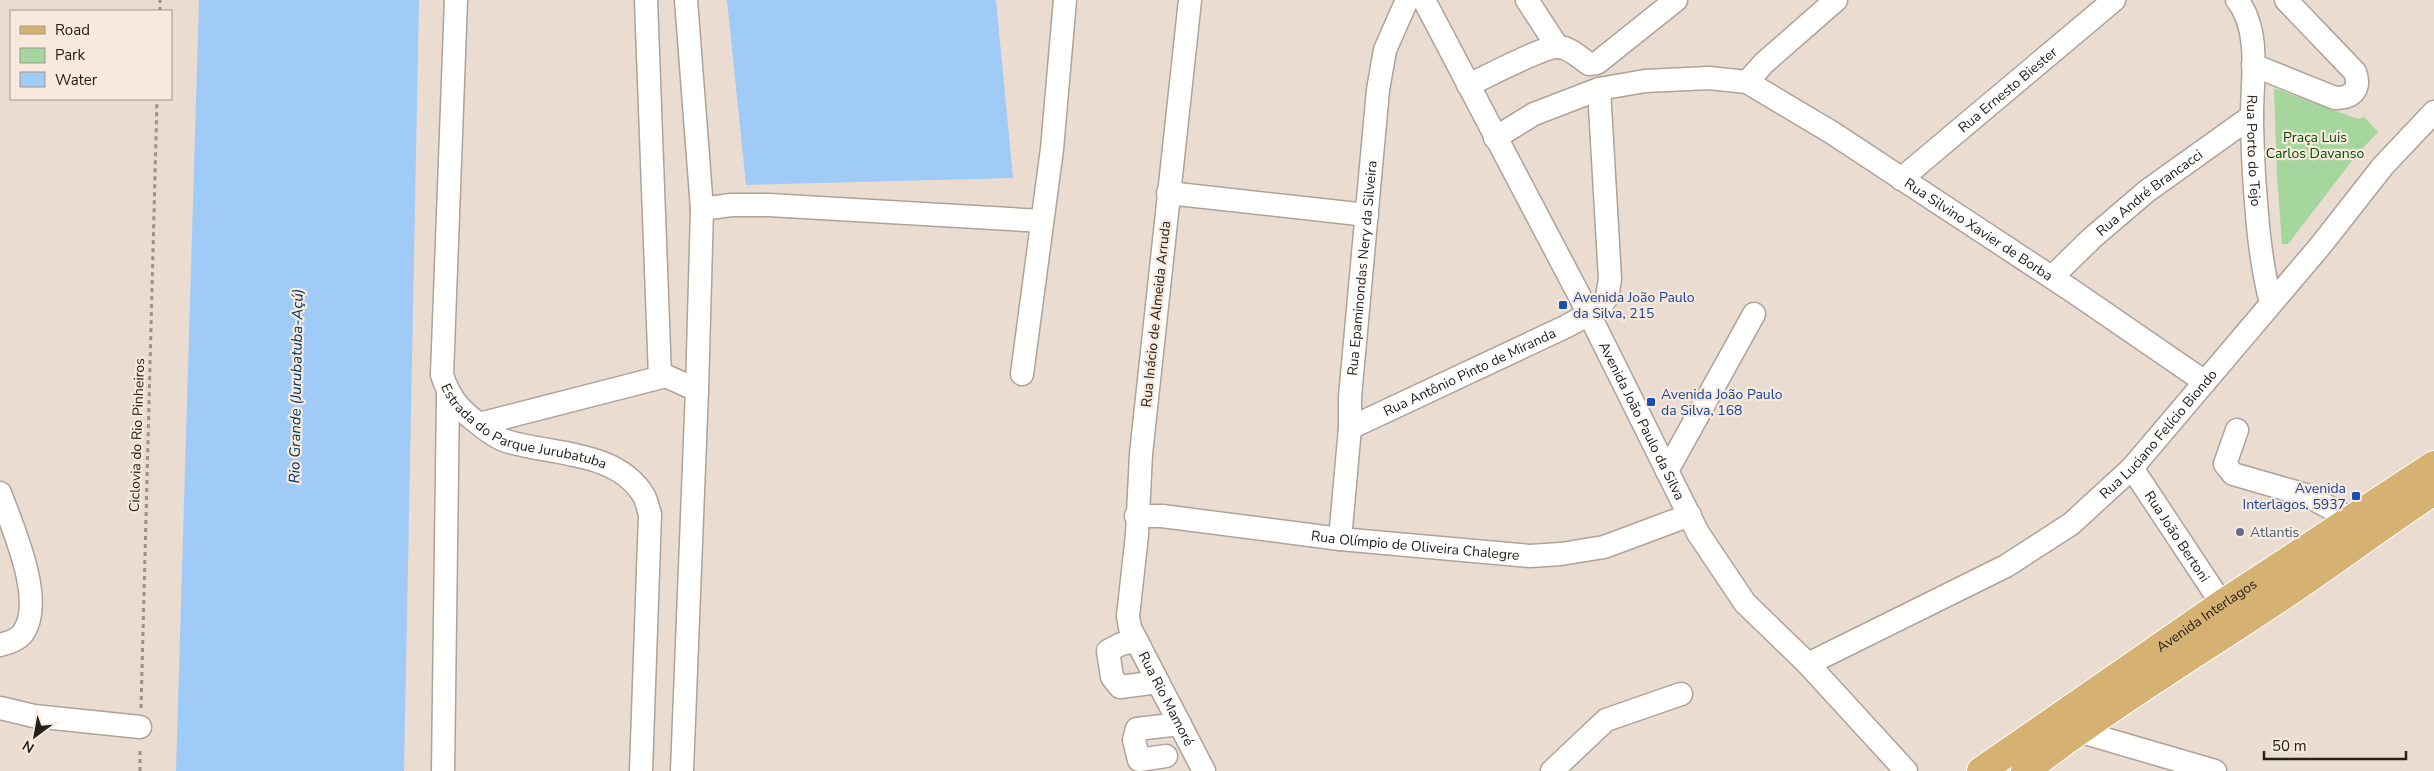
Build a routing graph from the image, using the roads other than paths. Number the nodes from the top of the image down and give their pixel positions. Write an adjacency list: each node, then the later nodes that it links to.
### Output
1 (456, 0): 35 (street, Estrada do Parque Jurubatuba)
2 (646, 0): 32 (street)
3 (686, 0): 24 (street)
4 (1065, 0): 26 (street)
5 (1190, 0): 23 (street, Rua Inácio de Almeida Arruda)
6 (1407, 0): 25 (street, Rua Epaminondas Nery da Silveira)
7 (1424, 0): 17 (street, Avenida João Paulo da Silva)
8 (1527, 0): 14 (street)
9 (1676, 0): 14 (street)
10 (1836, 0): 16 (street)
11 (2114, 0): 22 (street, Rua Ernesto Biester)
12 (2237, 0): 15 (street, Rua Porto do Tejo)
13 (2286, 0): 15 (street)
14 (1557, 46): 17 (street)
15 (2253, 65): 20 (street, Rua Porto do Tejo)
16 (1747, 82): 18 (street); 22 (street, Rua Silvino Xavier de Borba)
17 (1468, 85): 21 (street, Avenida João Paulo da Silva)
18 (1599, 89): 21 (street); 29 (street, Rua Antônio Pinto de Miranda)
19 (2434, 112): 28 (street, Rua Luciano Felício Biondo)
20 (2252, 116): 27 (street, Rua André Brancacci); 28 (street, Rua Porto do Tejo)
21 (1495, 138): 29 (street, Avenida João Paulo da Silva)
22 (1901, 178): 27 (street, Rua Silvino Xavier de Borba)
23 (1168, 193): 25 (street); 45 (street, Rua Inácio de Almeida Arruda)
24 (702, 209): 26 (street); 34 (street)
25 (1367, 216): 37 (street, Rua Epaminondas Nery da Silveira)
26 (1042, 221): 31 (street)
27 (2052, 277): 33 (street, Rua Silvino Xavier de Borba)
28 (2271, 303): 33 (street, Rua Luciano Felício Biondo)
29 (1589, 314): 37 (street, Rua Antônio Pinto de Miranda); 41 (street, Avenida João Paulo da Silva)
30 (1754, 314): 41 (street)
31 (1022, 374)
32 (660, 377): 34 (street); 36 (street)
33 (2205, 382): 40 (street, Rua Luciano Felício Biondo)
34 (698, 390): 61 (street)
35 (448, 395): 36 (street, Estrada do Parque Jurubatuba); 59 (street)
36 (479, 424): 60 (street, Estrada do Parque Jurubatuba)
37 (1350, 428): 47 (street, Rua Epaminondas Nery da Silveira)
38 (2237, 430): 46 (street)
39 (2434, 465): 46 (main road, Avenida Interlagos)
40 (2132, 468): 48 (street, Rua João Bertoni); 51 (street, Rua Luciano Felício Biondo)
41 (1668, 471): 44 (street, Avenida João Paulo da Silva)
42 (2434, 491): 57 (main road, Avenida Interlagos)
43 (0, 493): 50 (street)
44 (1690, 515): 47 (street, Rua Olímpio de Oliveira Chalegre); 51 (street, Avenida João Paulo da Silva)
45 (1136, 516): 47 (street, Rua Olímpio de Oliveira Chalegre); 49 (street, Rua Inácio de Almeida Arruda)
46 (2351, 519): 48 (main road, Avenida Interlagos)
47 (1340, 539)
48 (2222, 604): 65 (main road, Avenida Interlagos)
49 (1134, 634): 52 (street, Rua Rio Mamoré); 52 (street)
50 (0, 645)
51 (1808, 664): 64 (street, Avenida João Paulo da Silva)
52 (1158, 682): 55 (street, Rua Rio Mamoré)
53 (1682, 694): 63 (street)
54 (0, 708): 56 (street)
55 (1180, 724): 58 (street); 62 (street, Rua Rio Mamoré)
56 (140, 727)
57 (2078, 731): 66 (main road, Avenida Interlagos); 67 (street)
58 (1166, 756)
59 (443, 771)
60 (641, 771)
61 (682, 771)
62 (1204, 771)
63 (1552, 771)
64 (1906, 771)
65 (1981, 771)
66 (2025, 771)
67 (2215, 771)

